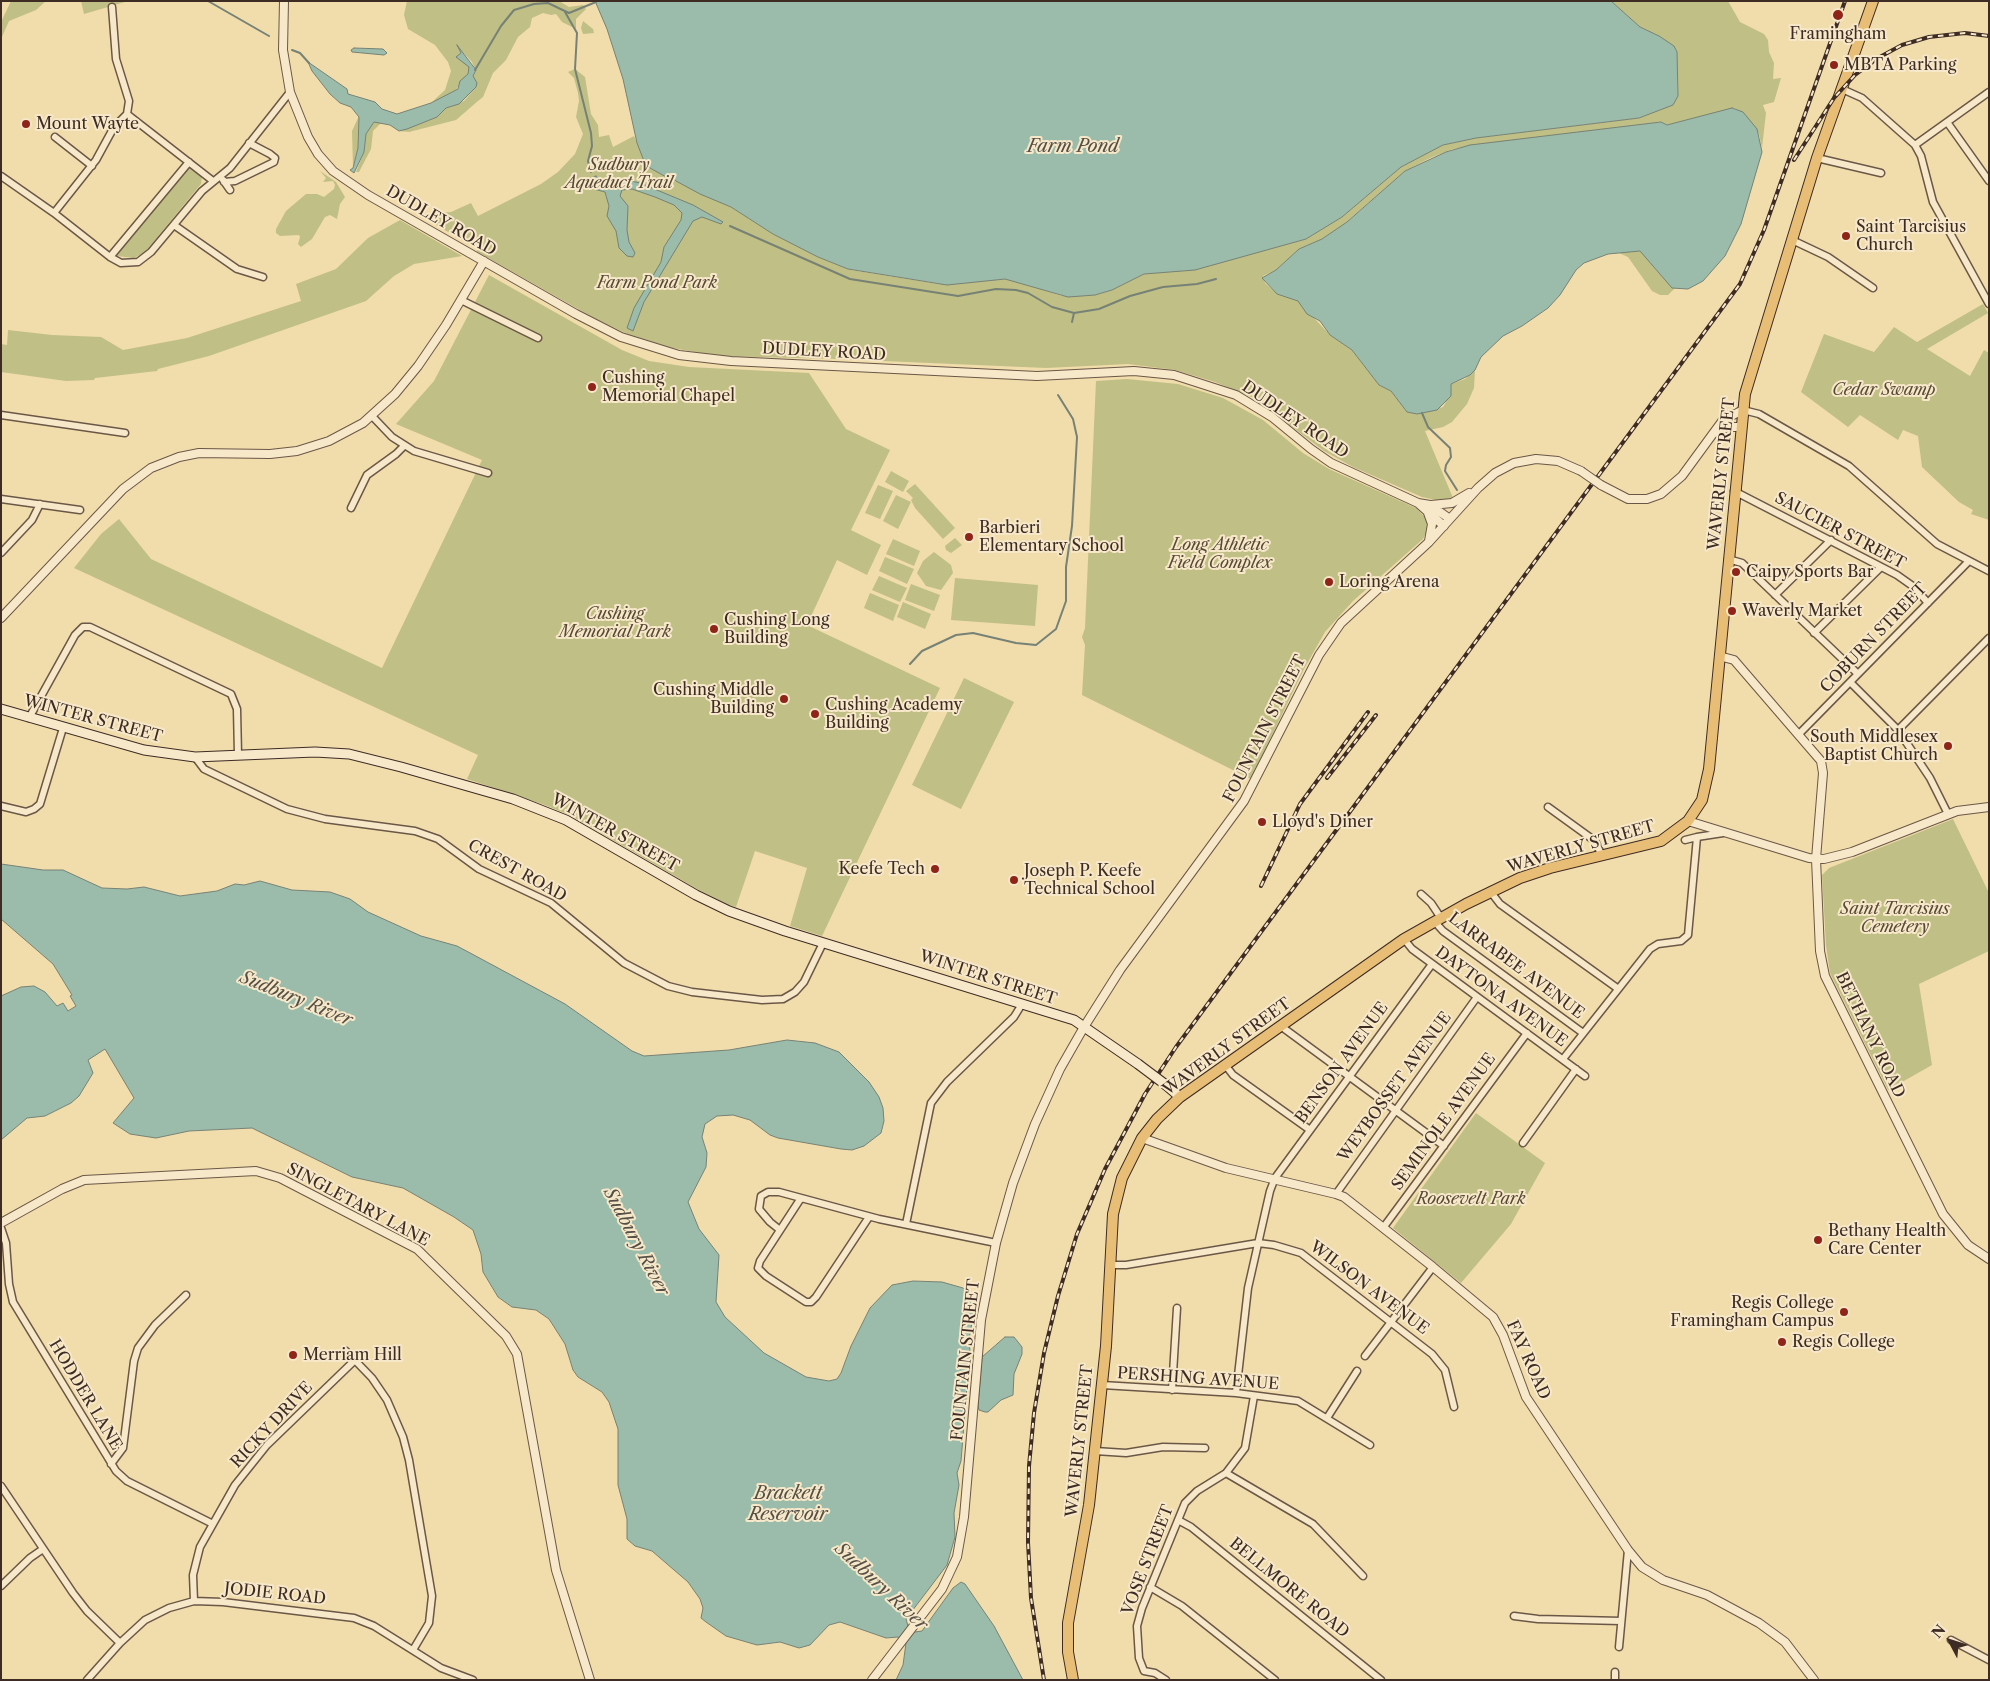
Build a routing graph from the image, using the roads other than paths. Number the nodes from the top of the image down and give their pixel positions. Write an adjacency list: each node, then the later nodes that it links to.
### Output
1 (284, 1): 5 (street, DUDLEY ROAD)
2 (1873, 1): 4 (main road, WAVERLY STREET)
3 (112, 7): 7 (street)
4 (1842, 89): 11 (street); 12 (main road, WAVERLY STREET)
5 (290, 92): 10 (street); 25 (street, DUDLEY ROAD)
6 (1989, 92): 8 (street)
7 (127, 114): 13 (street); 14 (street)
8 (1947, 122): 11 (street); 19 (street)
9 (55, 137): 14 (street)
10 (249, 143): 17 (street); 17 (street)
11 (1915, 145): 29 (street)
12 (1817, 158): 15 (street); 23 (main road, WAVERLY STREET)
13 (189, 162): 18 (street); 24 (street)
14 (92, 166): 21 (street)
15 (1881, 173)
16 (1, 176): 21 (street)
17 (222, 180): 18 (street); 20 (street)
18 (213, 181): 22 (street)
19 (1989, 181)
20 (230, 190)
21 (54, 213): 24 (street)
22 (174, 225): 24 (street); 26 (street)
23 (1792, 240): 27 (street); 31 (main road, WAVERLY STREET)
24 (110, 257)
25 (484, 261): 28 (street); 43 (street, DUDLEY ROAD)
26 (263, 277)
27 (1874, 288)
28 (461, 300): 30 (street); 33 (street)
29 (1989, 304)
30 (538, 338)
31 (1742, 410): 34 (main road, WAVERLY STREET); 36 (street, FOUNTAIN STREET); 52 (street)
32 (1, 415): 35 (street)
33 (372, 416): 37 (street); 57 (street)
34 (1741, 427): 36 (street); 40 (main road, WAVERLY STREET)
35 (124, 433)
36 (1711, 435): 39 (street, FOUNTAIN STREET, bridge)
37 (404, 446): 38 (street); 44 (street)
38 (488, 473)
39 (1481, 485): 43 (street); 46 (street, FOUNTAIN STREET)
40 (1734, 491): 48 (street, SAUCIER STREET); 51 (main road, WAVERLY STREET)
41 (1, 500): 42 (street)
42 (40, 504): 45 (street); 50 (street)
43 (1427, 507): 46 (street, DUDLEY ROAD); 47 (street, DUDLEY ROAD); 49 (street)
44 (351, 508)
45 (80, 510)
46 (1450, 519): 47 (street, FOUNTAIN STREET)
47 (1444, 526): 49 (street, FOUNTAIN STREET)
48 (1831, 540): 53 (street, SAUCIER STREET); 55 (street)
49 (1429, 542): 89 (street, FOUNTAIN STREET)
50 (1, 553)
51 (1728, 559): 55 (street); 60 (main road, WAVERLY STREET)
52 (1969, 561): 54 (street); 56 (street, COBURN STREET)
53 (1881, 566): 56 (street, SAUCIER STREET); 58 (street)
54 (1989, 571)
55 (1775, 595): 58 (street)
56 (1928, 603): 61 (street, COBURN STREET)
57 (1, 618)
58 (1814, 633): 61 (street)
59 (1989, 638): 66 (street)
60 (1719, 656): 67 (street, BETHANY ROAD); 74 (main road, WAVERLY STREET)
61 (1858, 674): 62 (street, COBURN STREET)
62 (1850, 682): 66 (street); 67 (street, COBURN STREET)
63 (1, 709): 64 (main road, WINTER STREET)
64 (29, 718): 65 (main road, WINTER STREET); 68 (street)
65 (64, 728): 69 (main road, WINTER STREET); 70 (street)
66 (1898, 730): 73 (street)
67 (1799, 734): 79 (street, BETHANY ROAD)
68 (238, 755): 69 (main road, WINTER STREET); 84 (main road, WINTER STREET)
69 (194, 757): 84 (street, CREST ROAD)
70 (1, 806)
71 (1548, 807): 78 (street)
72 (1989, 807): 73 (street)
73 (1948, 814): 79 (street)
74 (1688, 822): 75 (street); 78 (main road, WAVERLY STREET)
75 (1724, 832): 76 (street); 79 (street)
76 (1697, 837): 77 (street); 86 (street)
77 (1685, 840)
78 (1602, 856): 80 (main road, WAVERLY STREET)
79 (1816, 859): 115 (street, BETHANY ROAD)
80 (1490, 891): 82 (main road, WAVERLY STREET); 86 (street)
81 (1421, 894): 82 (street, LARRABEE AVENUE)
82 (1438, 919): 83 (main road, WAVERLY STREET); 92 (street, LARRABEE AVENUE)
83 (1404, 939): 85 (street, DAYTONA AVENUE); 90 (main road, WAVERLY STREET)
84 (823, 942): 88 (main road, WINTER STREET)
85 (1432, 964): 87 (street, DAYTONA AVENUE); 97 (street, BENSON AVENUE)
86 (1617, 988): 92 (street)
87 (1476, 997): 91 (street, DAYTONA AVENUE); 99 (street, WEYBOSSET AVENUE)
88 (1022, 1004): 89 (main road, WINTER STREET); 109 (street)
89 (1084, 1027): 98 (main road, WINTER STREET, bridge); 113 (street, FOUNTAIN STREET)
90 (1282, 1027): 94 (main road, WAVERLY STREET); 97 (street)
91 (1526, 1033): 93 (street, DAYTONA AVENUE); 103 (street, SEMINOLE AVENUE)
92 (1583, 1033): 93 (street)
93 (1563, 1060): 95 (street, DAYTONA AVENUE)
94 (1226, 1066): 98 (main road, WAVERLY STREET); 100 (street)
95 (1576, 1069): 96 (street, DAYTONA AVENUE); 102 (street)
96 (1585, 1076)
97 (1350, 1077): 99 (street); 100 (street, BENSON AVENUE)
98 (1180, 1097): 101 (main road, WAVERLY STREET)
99 (1395, 1110): 103 (street); 105 (street, WEYBOSSET AVENUE)
100 (1310, 1130): 104 (street, BENSON AVENUE)
101 (1142, 1138): 104 (street, FAY ROAD); 116 (main road, WAVERLY STREET)
102 (1522, 1143)
103 (1444, 1146): 111 (street, SEMINOLE AVENUE)
104 (1276, 1178): 105 (street, FAY ROAD); 114 (street, BENSON AVENUE)
105 (1336, 1194): 111 (street, FAY ROAD)
106 (801, 1198): 107 (street); 112 (street); 112 (street)
107 (869, 1217): 109 (street); 112 (street)
108 (1, 1224): 155 (street, SINGLETARY LANE)
109 (906, 1224): 113 (street)
110 (1, 1228): 134 (street, HODDER LANE)
111 (1383, 1228): 117 (street, FAY ROAD)
112 (780, 1230)
113 (996, 1243): 156 (street, FOUNTAIN STREET)
114 (1258, 1243): 116 (street, WILSON AVENUE); 120 (street, WILSON AVENUE); 127 (street, BENSON AVENUE)
115 (1989, 1259)
116 (1110, 1265): 125 (main road, WAVERLY STREET)
117 (1432, 1267): 120 (street); 140 (street, FAY ROAD)
118 (186, 1295): 134 (street)
119 (1177, 1308): 126 (street)
120 (1391, 1321): 122 (street); 129 (street, WILSON AVENUE)
121 (346, 1351): 123 (street)
122 (1365, 1356)
123 (355, 1360): 138 (street, RICKY DRIVE); 150 (street)
124 (1357, 1371): 130 (street)
125 (1102, 1385): 126 (street, PERSHING AVENUE); 133 (main road, WAVERLY STREET)
126 (1172, 1390): 127 (street, PERSHING AVENUE)
127 (1236, 1393): 128 (street, PERSHING AVENUE)
128 (1254, 1396): 130 (street, PERSHING AVENUE); 135 (street, VOSE STREET)
129 (1454, 1408)
130 (1327, 1418): 131 (street, PERSHING AVENUE)
131 (1370, 1445)
132 (1205, 1448): 133 (street)
133 (1095, 1451): 157 (main road, WAVERLY STREET)
134 (111, 1464): 138 (street, HODDER LANE)
135 (1226, 1473): 137 (street, VOSE STREET); 141 (street)
136 (1, 1486): 139 (street)
137 (1178, 1520): 143 (street, VOSE STREET); 160 (street, BELLMORE ROAD)
138 (213, 1524): 144 (street, RICKY DRIVE)
139 (43, 1548): 142 (street); 148 (street)
140 (1628, 1550): 146 (street); 162 (street, FAY ROAD)
141 (1363, 1576)
142 (1, 1586)
143 (1150, 1588): 158 (street, VOSE STREET); 159 (street)
144 (194, 1602): 148 (street, JODIE ROAD); 150 (street, JODIE ROAD)
145 (1514, 1616): 146 (street)
146 (1621, 1621): 149 (street)
147 (1951, 1640): 151 (street)
148 (120, 1643): 153 (street, JODIE ROAD)
149 (1619, 1647)
150 (413, 1650): 154 (street, JODIE ROAD)
151 (1989, 1660)
152 (1615, 1672): 161 (street)
153 (87, 1680)
154 (473, 1680)
155 (590, 1680)
156 (872, 1680)
157 (1073, 1680)
158 (1166, 1680)
159 (1275, 1680)
160 (1381, 1680)
161 (1615, 1680)
162 (1814, 1680)

